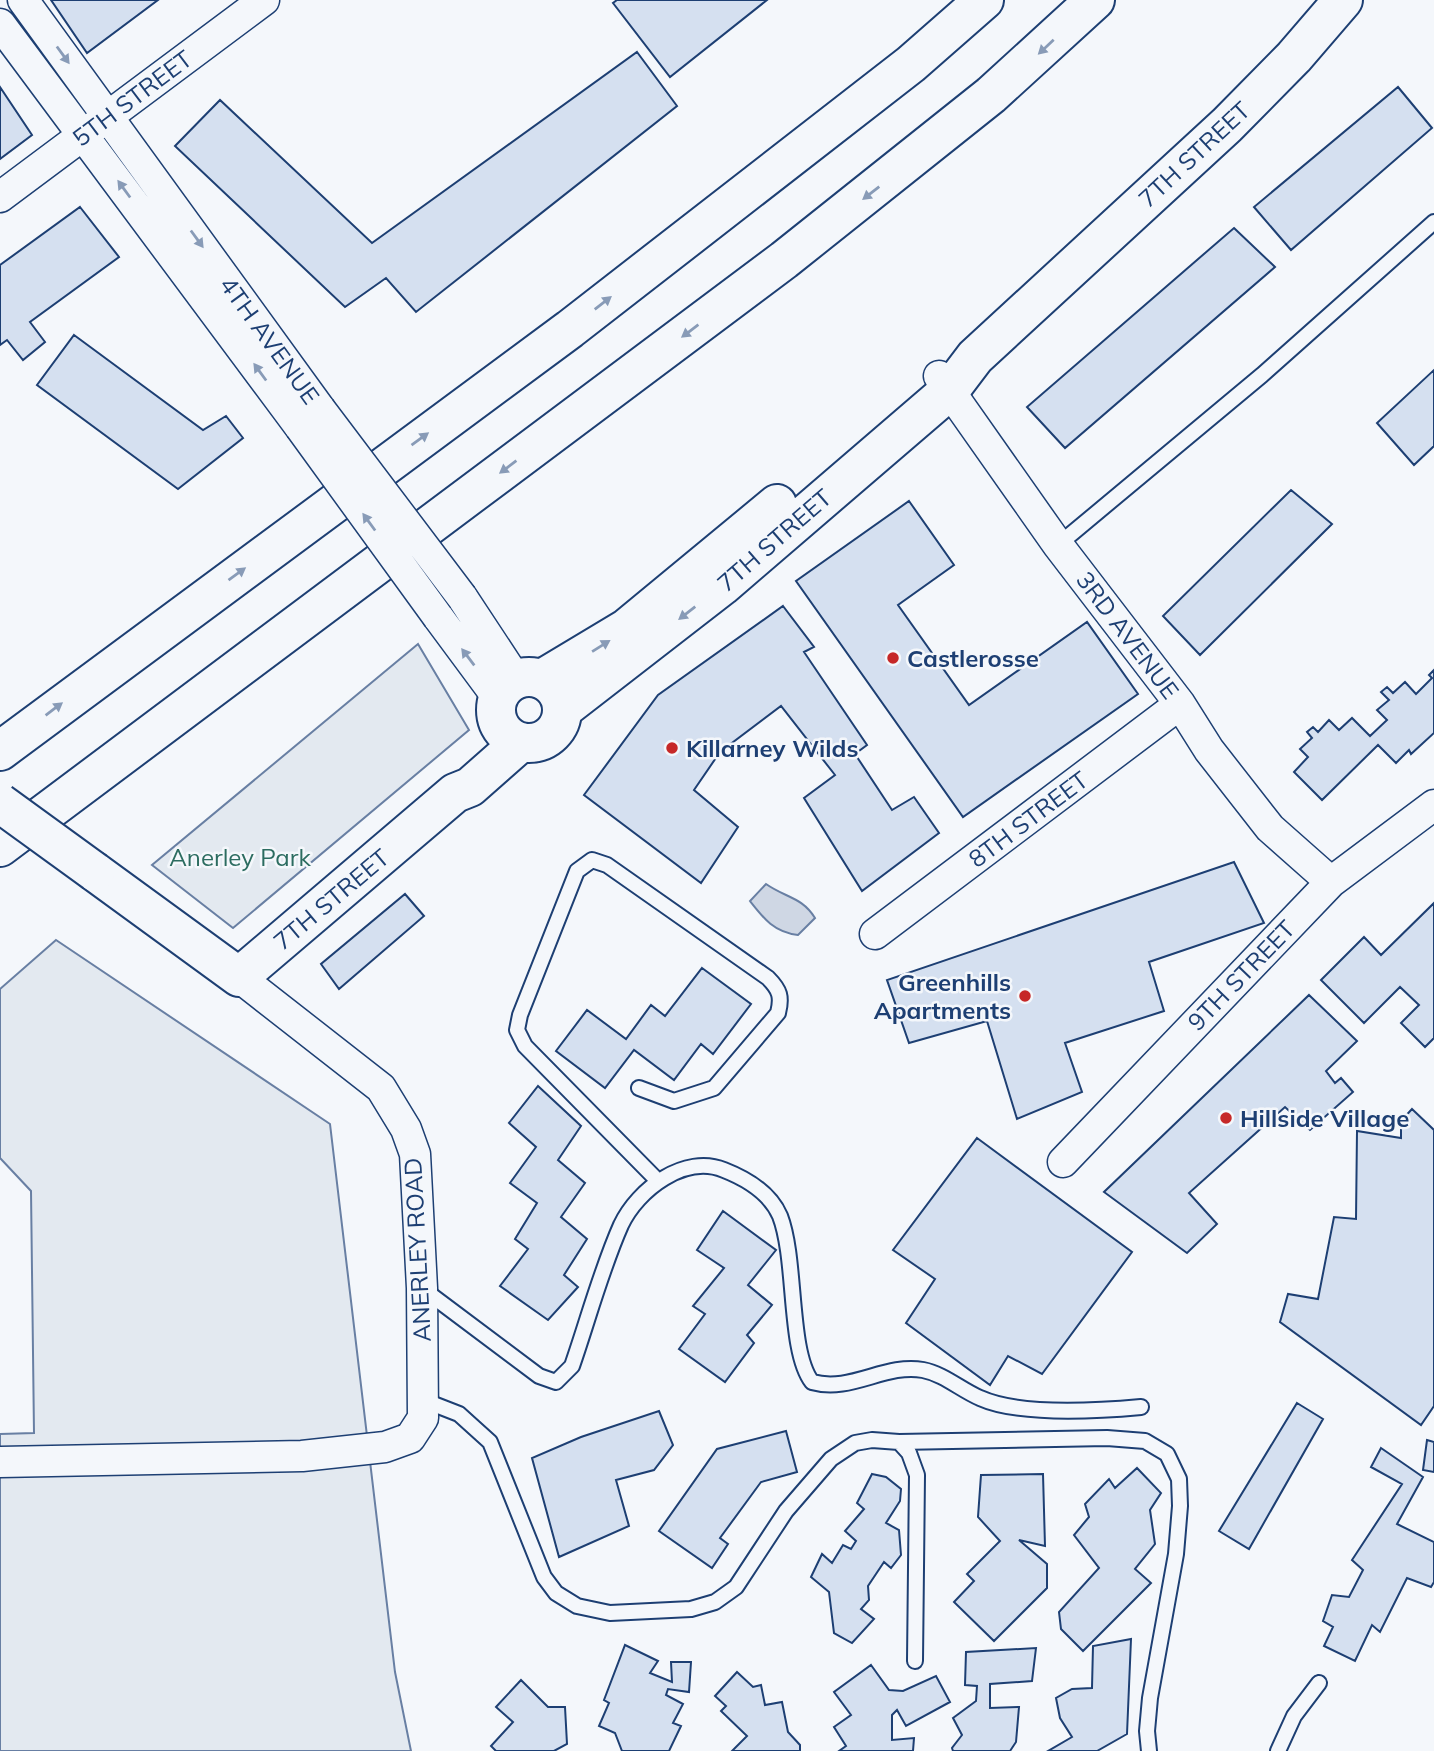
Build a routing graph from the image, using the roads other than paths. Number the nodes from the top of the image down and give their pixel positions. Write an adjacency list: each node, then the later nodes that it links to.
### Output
1 (23, 0): 7 (street, 4TH AVENUE, one-way to 7)
2 (264, 0): 7 (street, 5TH STREET)
3 (984, 0): 16 (main road, one-way to 3)
4 (1095, 0): 19 (main road, one-way to 19)
5 (1343, 0): 11 (main road, 7TH STREET)
6 (0, 23): 8 (street, 4TH AVENUE)
7 (107, 116): 8 (street, 5TH STREET); 12 (street, 4TH AVENUE, one-way to 12)
8 (84, 135): 9 (street, 5TH STREET); 12 (street, 4TH AVENUE, one-way to 8)
9 (0, 197)
10 (1434, 222): 13 (lane)
11 (944, 383): 13 (street, 3RD AVENUE); 15 (main road, 7TH STREET)
12 (310, 418): 15 (street, 4TH AVENUE, one-way to 12, bridge); 15 (street, 4TH AVENUE, bridge)
13 (1058, 545): 14 (street, 3RD AVENUE)
14 (1180, 704): 20 (street, 3RD AVENUE); 21 (street, 8TH STREET)
15 (523, 706): 22 (main road, 7TH STREET)
16 (0, 751)
17 (0, 803): 22 (main road, ANERLEY ROAD, bridge)
18 (1434, 804): 20 (street, 9TH STREET)
19 (0, 847)
20 (1331, 882): 24 (street, 9TH STREET)
21 (875, 934)
22 (239, 977): 26 (street, ANERLEY ROAD)
23 (639, 1088): 25 (lane)
24 (1063, 1162)
25 (658, 1181): 26 (lane); 28 (lane)
26 (422, 1288): 27 (street, ANERLEY ROAD)
27 (423, 1400): 29 (lane); 30 (street, ANERLEY ROAD)
28 (1141, 1407)
29 (899, 1442): 31 (lane); 33 (lane)
30 (0, 1462)
31 (915, 1661)
32 (1319, 1683): 34 (lane)
33 (1149, 1751)
34 (1279, 1751)

